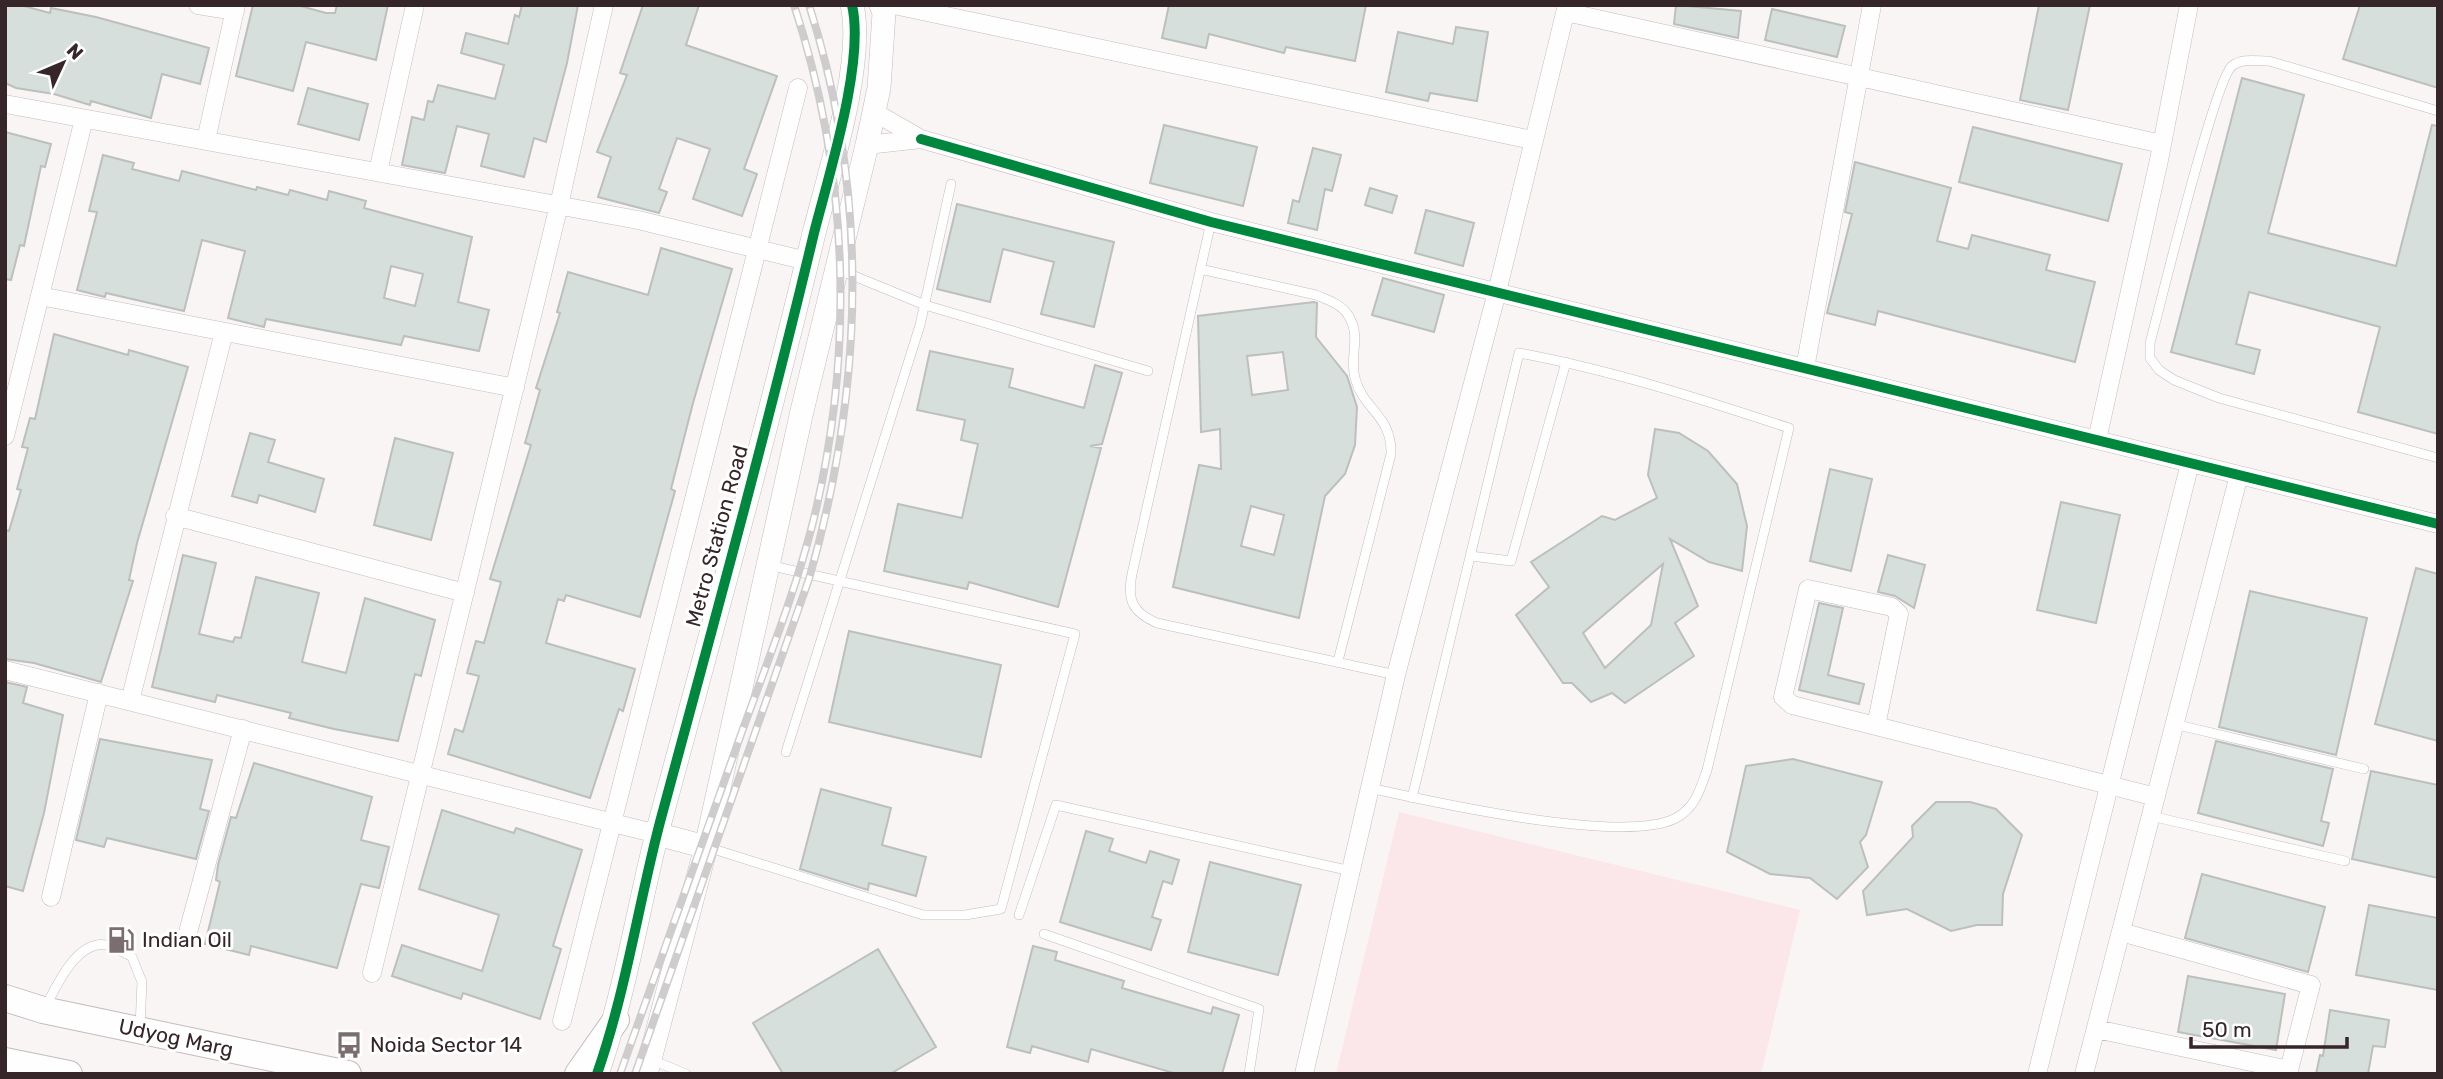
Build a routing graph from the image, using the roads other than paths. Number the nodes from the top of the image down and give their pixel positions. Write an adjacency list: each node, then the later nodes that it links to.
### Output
1 (198, 5): 9 (street)
2 (415, 5): 22 (street)
3 (604, 5): 24 (street)
4 (852, 5): 27 (street, Metro Station Road)
5 (881, 5): 15 (street)
6 (894, 5): 19 (street)
7 (1872, 5): 11 (street)
8 (2189, 5): 20 (street)
9 (236, 8): 18 (street)
10 (1566, 9): 11 (street); 19 (street)
11 (1859, 77): 20 (street); 35 (street)
12 (798, 88): 26 (street)
13 (5, 104): 16 (street)
14 (2438, 111): 40 (lane)
15 (874, 112): 17 (street); 21 (street)
16 (84, 119): 18 (street); 31 (street)
17 (920, 139): 21 (street); 25 (street)
18 (206, 140): 22 (street)
19 (1532, 140): 30 (street)
20 (2162, 144): 39 (street)
21 (867, 145): 28 (street)
22 (378, 172): 24 (street)
23 (951, 184): 32 (lane)
24 (559, 205): 26 (street); 37 (street)
25 (1211, 222): 29 (lane); 30 (street)
26 (757, 249): 27 (street); 65 (street)
27 (807, 261): 66 (street, Metro Station Road)
28 (837, 268): 32 (lane); 46 (street)
29 (1200, 269): 49 (lane); 49 (lane)
30 (1497, 292): 35 (street); 51 (street)
31 (40, 296): 33 (street); 38 (street)
32 (925, 305): 36 (lane); 47 (lane)
33 (225, 332): 37 (street); 43 (street)
34 (1566, 362): 45 (lane); 45 (lane); 63 (lane)
35 (1805, 368): 39 (street)
36 (1148, 371)
37 (515, 388): 48 (street)
38 (5, 436)
39 (2097, 440): 41 (street)
40 (2438, 458)
41 (2190, 463): 42 (street); 60 (street)
42 (2239, 475): 44 (street); 54 (street)
43 (175, 516): 48 (street); 53 (street)
44 (2438, 524)
45 (1471, 555): 63 (lane)
46 (768, 565): 47 (lane); 67 (street)
47 (840, 582): 57 (lane); 67 (lane)
48 (465, 593): 59 (street)
49 (1338, 661): 51 (lane)
50 (5, 670): 52 (street)
51 (1396, 675): 61 (street)
52 (99, 693): 53 (street); 70 (street)
53 (130, 701): 56 (street)
54 (2174, 724): 58 (lane); 62 (street)
55 (1875, 726): 55 (street); 60 (street)
56 (243, 729): 59 (street); 74 (street)
57 (786, 752)
58 (2364, 769)
59 (421, 773): 65 (street); 75 (street)
60 (2111, 783): 62 (street); 91 (street)
61 (1370, 788): 63 (lane); 69 (street)
62 (2156, 797): 64 (street)
63 (1412, 798)
64 (2151, 817): 68 (lane); 72 (street)
65 (612, 821): 66 (street); 79 (street)
66 (657, 834): 67 (street); 78 (street, Metro Station Road)
67 (706, 846): 83 (street)
68 (2345, 861)
69 (1351, 871): 71 (lane); 90 (street)
70 (51, 897)
71 (1019, 915)
72 (2121, 932): 81 (street); 81 (street)
73 (1044, 934): 89 (lane)
74 (187, 936)
75 (372, 973)
76 (5, 998): 77 (main road, Udyog Marg)
77 (43, 1010): 80 (main road, Udyog Marg); 80 (lane)
78 (616, 1020): 86 (main road); 87 (street, Metro Station Road)
79 (562, 1021)
80 (140, 1030): 85 (main road, Udyog Marg)
81 (2096, 1030): 92 (street)
82 (6, 1065): 84 (main road)
83 (647, 1066): 88 (lane)
84 (69, 1074)
85 (348, 1074)
86 (578, 1074)
87 (597, 1074)
88 (686, 1074)
89 (1249, 1074)
90 (1304, 1074)
91 (2037, 1074)
92 (2084, 1074)

